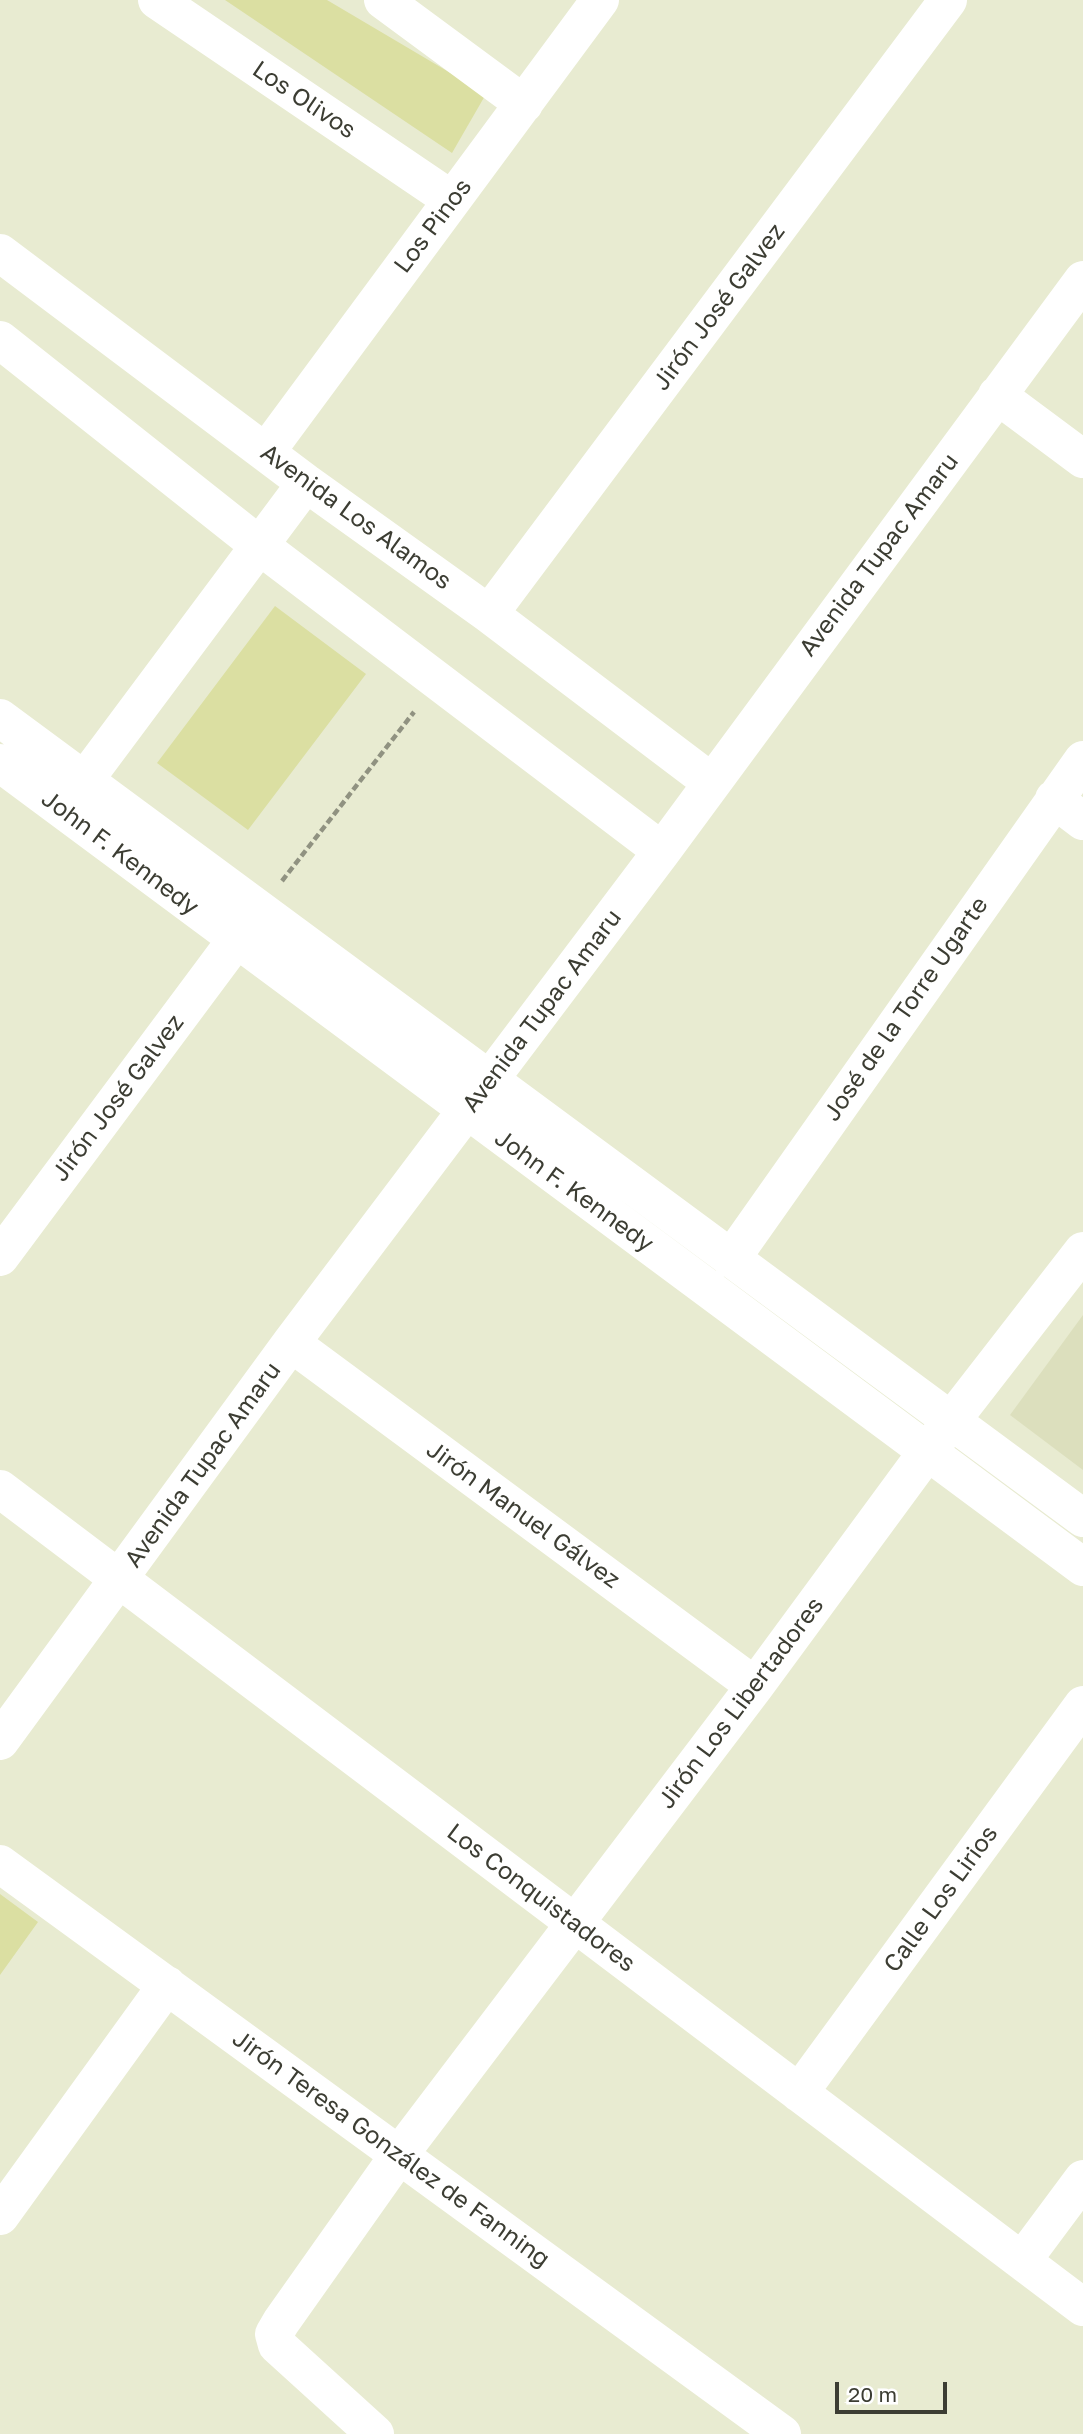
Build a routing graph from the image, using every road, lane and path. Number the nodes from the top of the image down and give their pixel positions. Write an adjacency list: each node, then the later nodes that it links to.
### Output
1 (157, 0): 6 (street, Los Olivos)
2 (383, 0): 5 (street)
3 (600, 0): 5 (street, Los Pinos)
4 (948, 0): 15 (street, Jirón José Galvez)
5 (524, 104): 6 (street, Los Pinos)
6 (452, 200): 11 (street, Los Pinos)
7 (0, 253): 11 (street, Avenida Los Alamos)
8 (1083, 280): 10 (street, Avenida Tupac Amaru)
9 (0, 340): 14 (street)
10 (997, 395): 12 (street); 20 (street, Avenida Tupac Amaru)
11 (266, 452): 13 (street, Avenida Los Alamos)
12 (1083, 459)
13 (306, 483): 14 (street); 15 (street, Avenida Los Alamos)
14 (260, 547): 16 (street); 21 (street)
15 (489, 614): 20 (street, Avenida Los Alamos)
16 (438, 681): 23 (street); 24 (path)
17 (0, 718): 21 (street, John F. Kennedy)
18 (1083, 760): 22 (street, José de la Torre Ugarte)
19 (6, 780): 21 (street, John F. Kennedy)
20 (711, 782): 23 (street, Avenida Tupac Amaru)
21 (74, 795): 24 (street, John F. Kennedy)
22 (1068, 810): 29 (street, José de la Torre Ugarte)
23 (662, 851): 25 (street, Avenida Tupac Amaru)
24 (247, 925): 25 (street, John F. Kennedy); 26 (street, John F. Kennedy); 28 (street, Jirón José Galvez)
25 (489, 1082): 26 (street, Avenida Tupac Amaru); 29 (street, John F. Kennedy)
26 (466, 1112): 30 (street, Avenida Tupac Amaru); 32 (street, John F. Kennedy)
27 (1083, 1251): 31 (street, Jirón Los Libertadores)
28 (0, 1257)
29 (731, 1259): 31 (street, John F. Kennedy)
30 (292, 1343): 36 (street, Avenida Tupac Amaru); 37 (street, Jirón Manuel Gálvez)
31 (951, 1421): 32 (street, Jirón Los Libertadores); 34 (street, John F. Kennedy)
32 (927, 1452): 35 (street, John F. Kennedy); 37 (street, Jirón Los Libertadores)
33 (0, 1489): 36 (street, Los Conquistadores)
34 (1083, 1518)
35 (1083, 1567)
36 (120, 1580): 39 (street, Avenida Tupac Amaru); 41 (street, Los Conquistadores)
37 (755, 1686): 41 (street, Jirón Los Libertadores)
38 (1083, 1704): 43 (street, Calle Los Lirios)
39 (0, 1741)
40 (0, 1864): 42 (street, Jirón Teresa González de Fanning)
41 (575, 1923): 43 (street, Los Conquistadores); 44 (street, Jirón Los Libertadores)
42 (167, 1985): 44 (street, Jirón Teresa González de Fanning); 46 (street)
43 (799, 2093): 47 (street, Los Conquistadores)
44 (399, 2155): 49 (street, Jirón Los Libertadores); 50 (street, Jirón Teresa González de Fanning)
45 (1083, 2179): 47 (street)
46 (0, 2216)
47 (1022, 2261): 48 (street, Los Conquistadores)
48 (1083, 2307)
49 (375, 2434)
50 (782, 2434)

